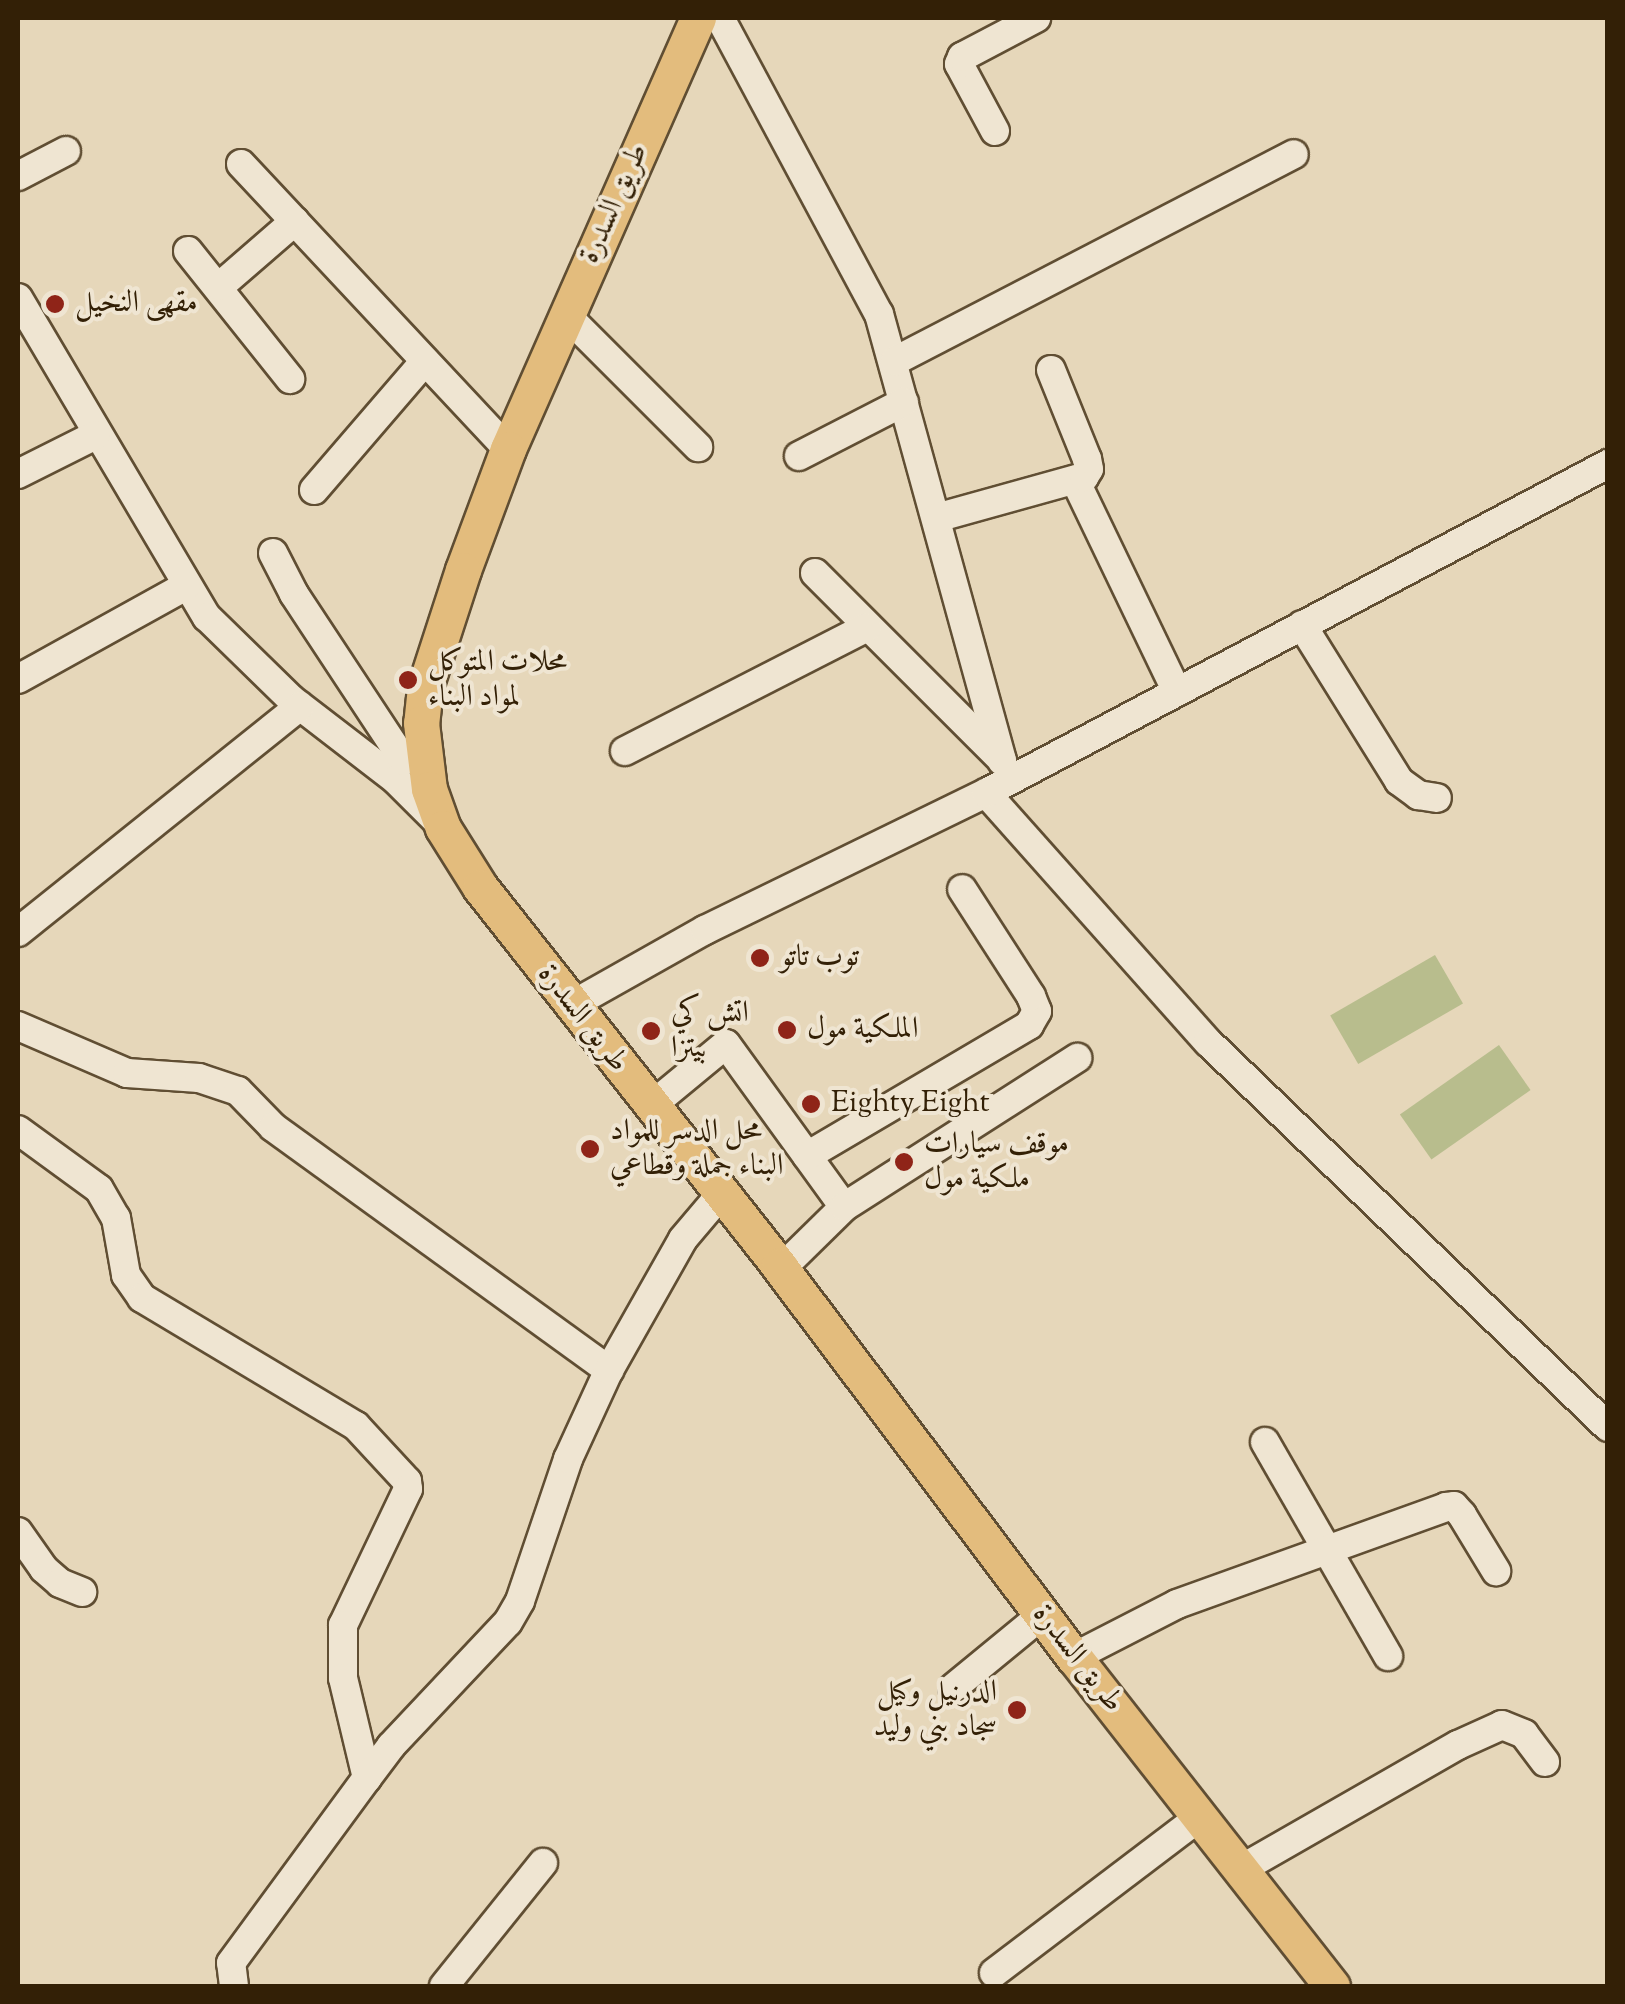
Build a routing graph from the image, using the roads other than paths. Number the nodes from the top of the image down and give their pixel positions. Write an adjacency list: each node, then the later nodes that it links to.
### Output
1 (698, 18): 13 (main road, طريق السدرة)
2 (720, 18): 15 (street)
3 (1036, 18): 4 (street)
4 (996, 130)
5 (66, 152): 8 (street)
6 (1294, 154): 15 (street)
7 (241, 164): 9 (street)
8 (18, 176)
9 (294, 222): 11 (street); 14 (street)
10 (188, 251): 11 (street)
11 (220, 286): 17 (street)
12 (18, 298): 19 (street)
13 (566, 315): 20 (street); 21 (main road, طريق السدرة)
14 (424, 361): 21 (street); 26 (street)
15 (895, 361): 18 (street)
16 (1051, 370): 25 (street)
17 (290, 379)
18 (904, 402): 22 (street); 27 (street)
19 (96, 435): 24 (street); 30 (street)
20 (698, 448)
21 (508, 450): 36 (main road, طريق السدرة)
22 (799, 456)
23 (1608, 464): 31 (street)
24 (18, 474)
25 (1075, 480): 27 (street); 34 (street)
26 (314, 490)
27 (936, 518): 40 (street)
28 (273, 553): 39 (street)
29 (815, 574): 32 (street)
30 (186, 586): 33 (street); 35 (street)
31 (1302, 626): 34 (street); 42 (street)
32 (867, 627): 37 (street); 40 (street)
33 (18, 679)
34 (1177, 692): 40 (street)
35 (300, 706): 38 (street); 45 (street)
36 (422, 723): 39 (street); 43 (main road, طريق السدرة)
37 (625, 751)
38 (369, 761): 39 (street); 43 (street)
39 (404, 761)
40 (1008, 769): 41 (street)
41 (986, 794): 48 (street); 58 (street)
42 (1438, 798)
43 (443, 828): 48 (main road, طريق السدرة)
44 (962, 889): 53 (street)
45 (74, 890): 46 (street); 47 (street)
46 (18, 907)
47 (18, 932)
48 (570, 1006): 51 (main road, طريق السدرة)
49 (18, 1026): 57 (street)
50 (1077, 1058): 55 (street)
51 (651, 1106): 53 (street); 54 (main road, طريق السدرة)
52 (18, 1130): 69 (street)
53 (808, 1156): 55 (street)
54 (721, 1194): 56 (main road, طريق السدرة); 57 (street)
55 (844, 1207): 56 (street)
56 (781, 1269): 64 (main road, طريق السدرة)
57 (609, 1370): 69 (street)
58 (1603, 1415)
59 (1265, 1442): 61 (street)
60 (18, 1532): 63 (street)
61 (1326, 1554): 62 (street); 65 (street); 66 (street)
62 (1496, 1571)
63 (82, 1592)
64 (1042, 1615): 66 (main road, طريق السدرة); 67 (street)
65 (1388, 1656)
66 (1074, 1657): 70 (main road, طريق السدرة)
67 (954, 1688)
68 (1545, 1762): 72 (street)
69 (367, 1778): 74 (street)
70 (1201, 1816): 72 (main road, طريق السدرة); 73 (street)
71 (543, 1863): 75 (street)
72 (1242, 1868): 76 (main road, طريق السدرة)
73 (994, 1973)
74 (234, 1986)
75 (444, 1986)
76 (1332, 1986)

